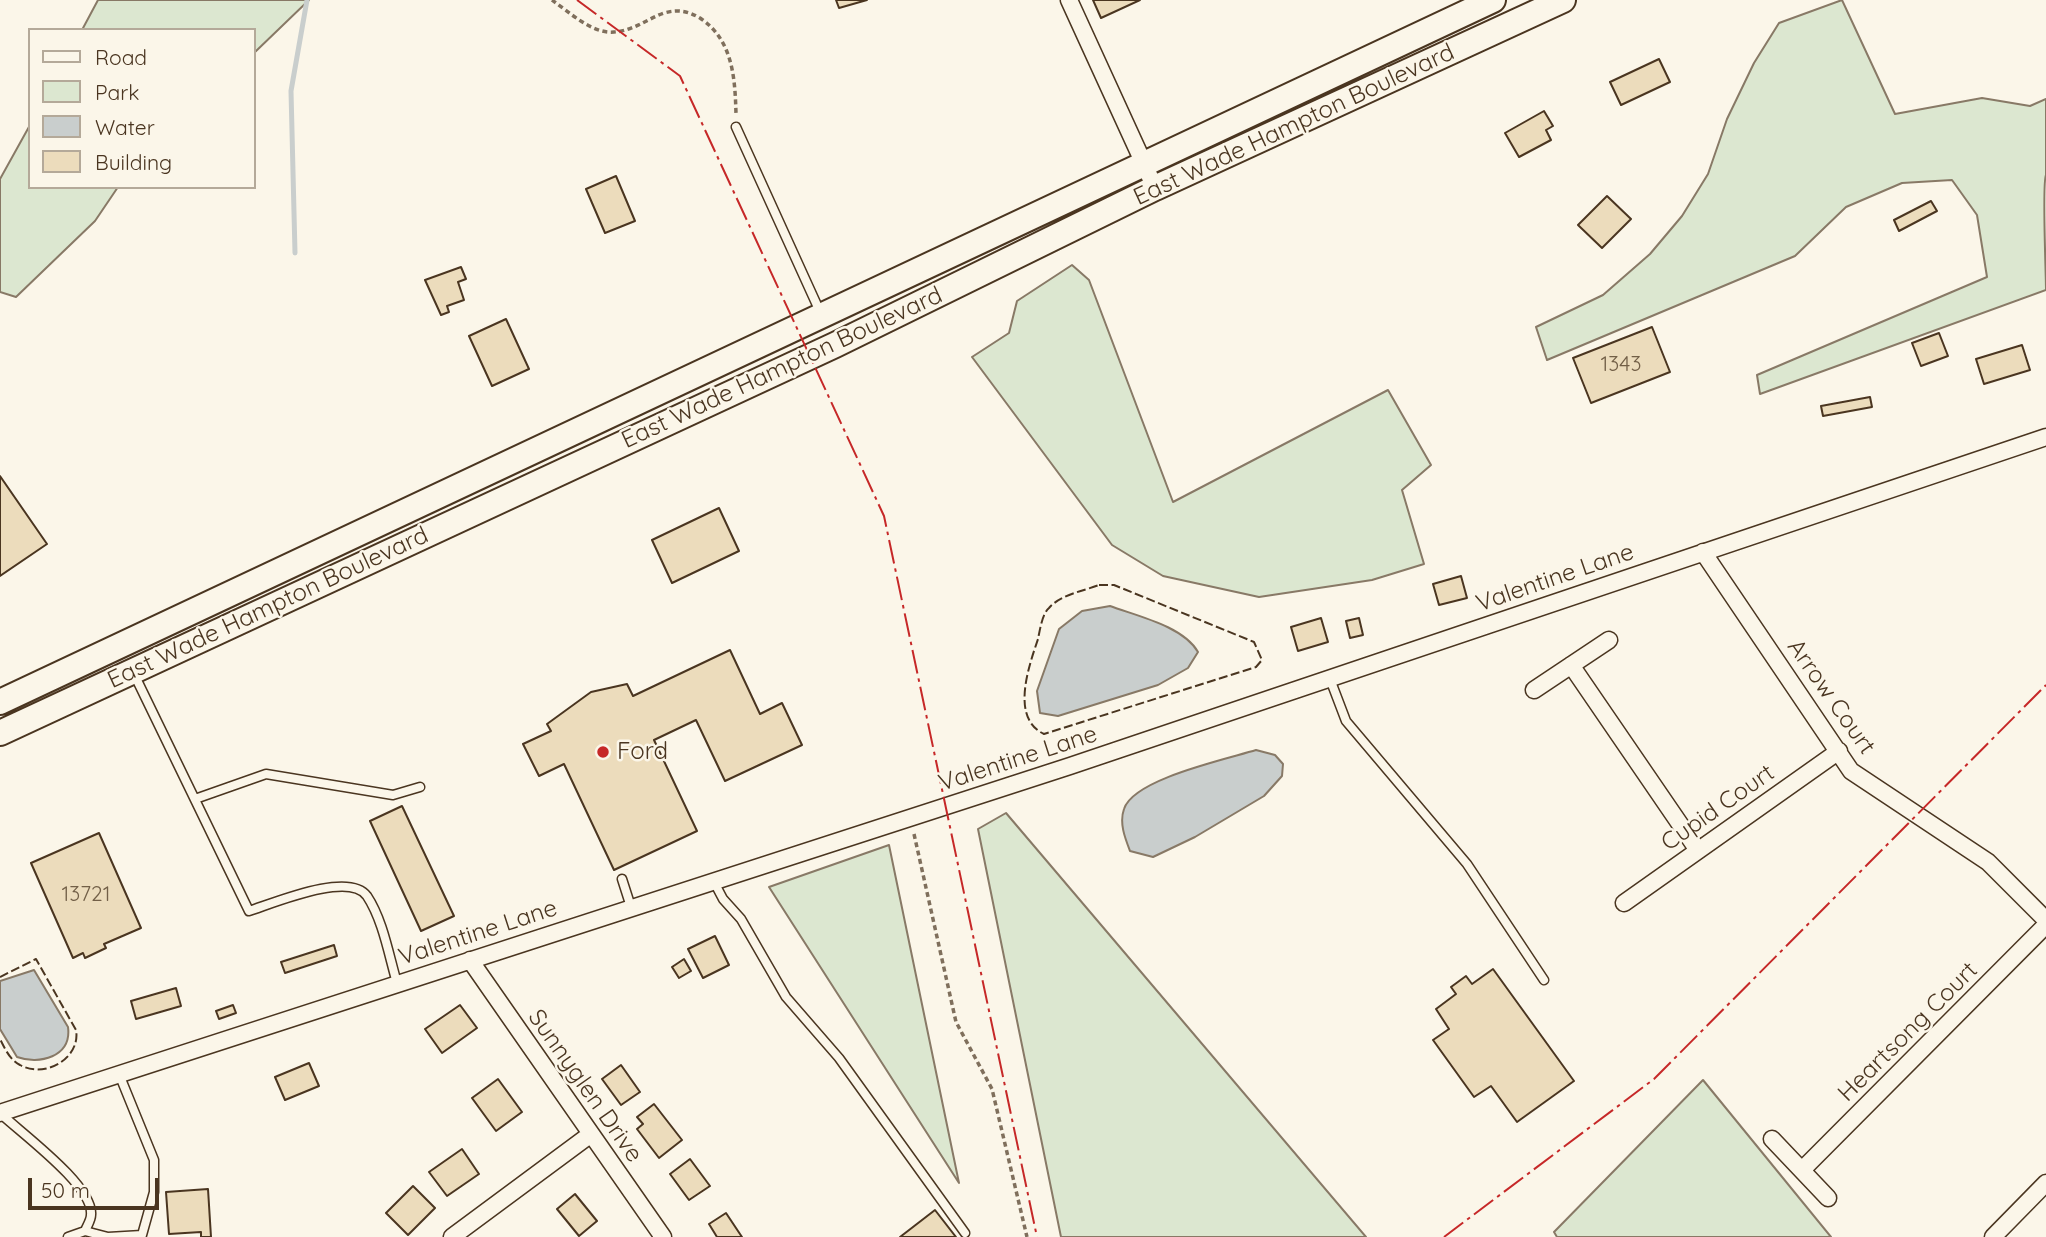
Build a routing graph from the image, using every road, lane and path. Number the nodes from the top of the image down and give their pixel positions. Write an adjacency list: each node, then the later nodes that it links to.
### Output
1 (552, 0): 7 (path)
2 (1069, 0): 10 (street)
3 (1493, 0): 5 (main road, East Wade Hampton Boulevard)
4 (1553, 2): 6 (main road, East Wade Hampton Boulevard)
5 (1339, 72): 6 (main road); 8 (main road, East Wade Hampton Boulevard)
6 (1350, 98): 9 (main road, East Wade Hampton Boulevard)
7 (736, 127): 12 (lane)
8 (1218, 128): 9 (main road); 10 (main road, East Wade Hampton Boulevard)
9 (1230, 154): 11 (main road, East Wade Hampton Boulevard)
10 (1142, 164): 11 (street); 12 (main road, East Wade Hampton Boulevard)
11 (1155, 188): 18 (main road, East Wade Hampton Boulevard)
12 (822, 317): 16 (main road, East Wade Hampton Boulevard)
13 (2046, 437): 14 (street, Valentine Lane)
14 (1703, 552): 19 (street, Valentine Lane); 23 (street, Arrow Court)
15 (1609, 640): 17 (street)
16 (121, 645): 18 (main road); 21 (main road, East Wade Hampton Boulevard)
17 (1571, 665): 20 (street); 27 (street)
18 (133, 671): 22 (main road, East Wade Hampton Boulevard); 25 (lane)
19 (1330, 679): 26 (street, Valentine Lane); 35 (lane)
20 (1534, 690)
21 (0, 702)
22 (0, 733)
23 (1839, 751): 27 (street, Cupid Court); 32 (street, Arrow Court)
24 (420, 787): 25 (lane)
25 (195, 799): 36 (lane)
26 (911, 819): 29 (street, Valentine Lane); 49 (path)
27 (1697, 849): 30 (street, Cupid Court)
28 (622, 879): 31 (lane)
29 (713, 880): 31 (street, Valentine Lane); 45 (lane)
30 (1624, 903)
31 (631, 907): 34 (street, Valentine Lane)
32 (2046, 919)
33 (2046, 925): 41 (street, Heartsong Court)
34 (470, 960): 36 (street, Valentine Lane); 39 (street, Sunnyglen Drive)
35 (1544, 980)
36 (397, 984): 37 (street, Valentine Lane)
37 (119, 1074): 38 (street, Valentine Lane); 44 (lane)
38 (0, 1113): 44 (lane)
39 (591, 1134): 47 (street); 48 (street, Sunnyglen Drive)
40 (1772, 1139): 41 (street)
41 (1802, 1171): 43 (street)
42 (2046, 1183): 50 (street)
43 (1828, 1198)
44 (85, 1231): 46 (lane)
45 (965, 1233)
46 (68, 1237)
47 (452, 1237)
48 (663, 1237)
49 (1027, 1237)
50 (1993, 1237)

